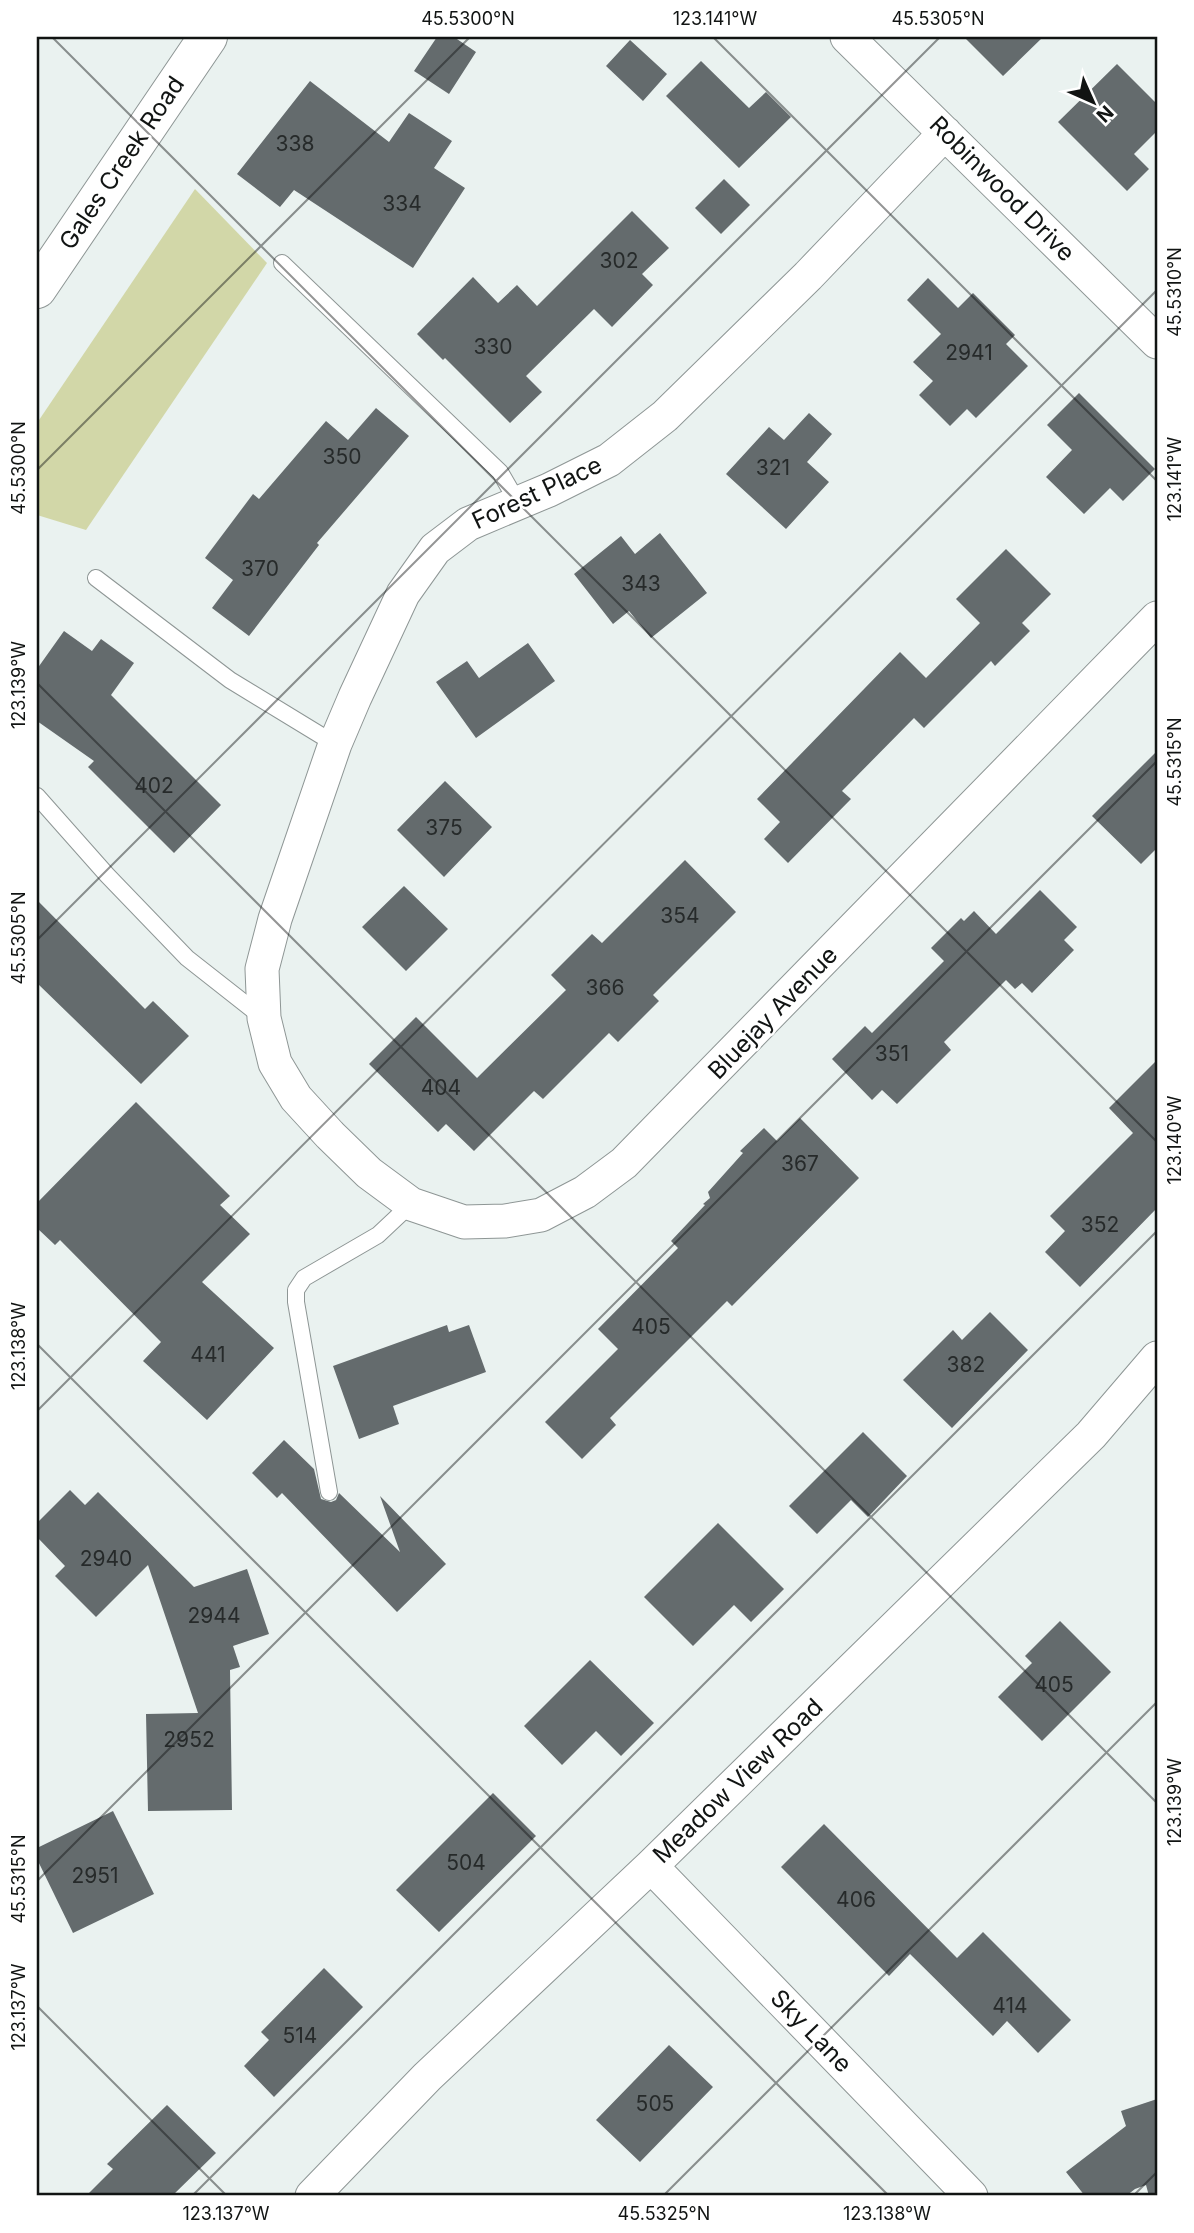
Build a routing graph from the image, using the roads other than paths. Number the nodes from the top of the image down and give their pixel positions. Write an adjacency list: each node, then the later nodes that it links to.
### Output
1 (208, 37): 5 (main road, Gales Creek Road)
2 (847, 37): 3 (street, Robinwood Drive)
3 (945, 133): 6 (street, Robinwood Drive); 7 (street, Forest Place)
4 (282, 263): 7 (lane)
5 (37, 289)
6 (1157, 342)
7 (518, 503): 10 (street, Forest Place)
8 (96, 578): 10 (lane)
9 (1157, 618): 14 (street, Bluejay Avenue)
10 (335, 744): 12 (street, Forest Place)
11 (37, 796): 12 (lane)
12 (264, 1018): 13 (street, Forest Place)
13 (330, 1135): 14 (street, Bluejay Avenue)
14 (411, 1204): 16 (lane)
15 (1157, 1359): 17 (street, Meadow View Road)
16 (329, 1492)
17 (651, 1866): 18 (street, Meadow View Road); 19 (street, Sky Lane)
18 (312, 2196)
19 (971, 2196)

